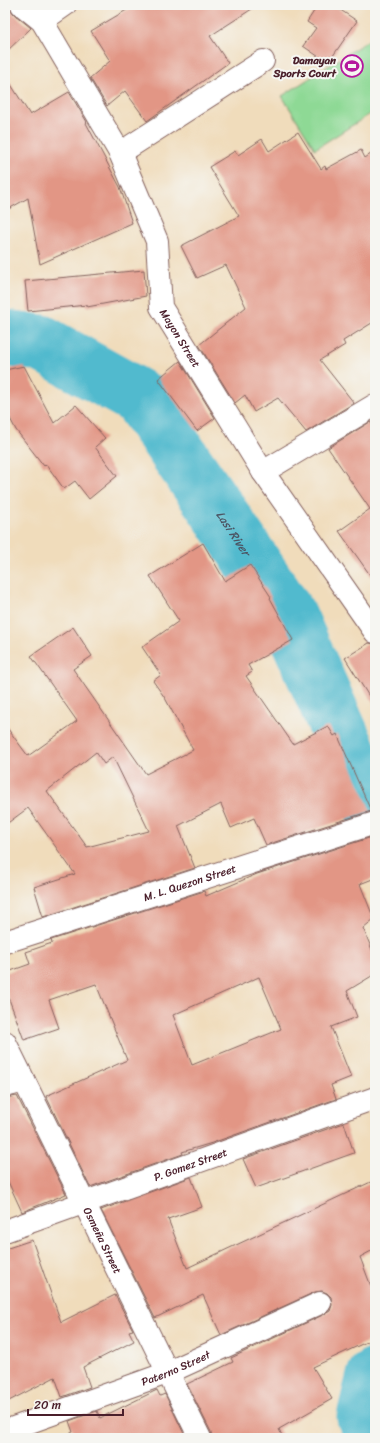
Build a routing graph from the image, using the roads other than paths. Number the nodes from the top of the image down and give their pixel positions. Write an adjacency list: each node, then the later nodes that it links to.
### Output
1 (22, 5): 3 (street, Mayon Street)
2 (65, 5): 3 (street)
3 (42, 21): 5 (street, Mayon Street)
4 (263, 61): 5 (street)
5 (120, 153): 7 (street, Mayon Street)
6 (375, 405): 7 (street)
7 (263, 472): 8 (street, Mayon Street)
8 (375, 632)
9 (372, 824): 10 (street, M. L. Quezon Street)
10 (5, 942)
11 (5, 1042): 12 (street, Osmeña Street)
12 (15, 1084): 14 (street, Osmeña Street)
13 (375, 1098): 14 (street, P. Gomez Street)
14 (84, 1203): 15 (street, P. Gomez Street); 17 (street, Osmeña Street)
15 (5, 1232)
16 (320, 1303): 17 (street, Paterno Street)
17 (167, 1373): 18 (street, Paterno Street); 19 (street, Osmeña Street)
18 (5, 1431)
19 (200, 1438)

